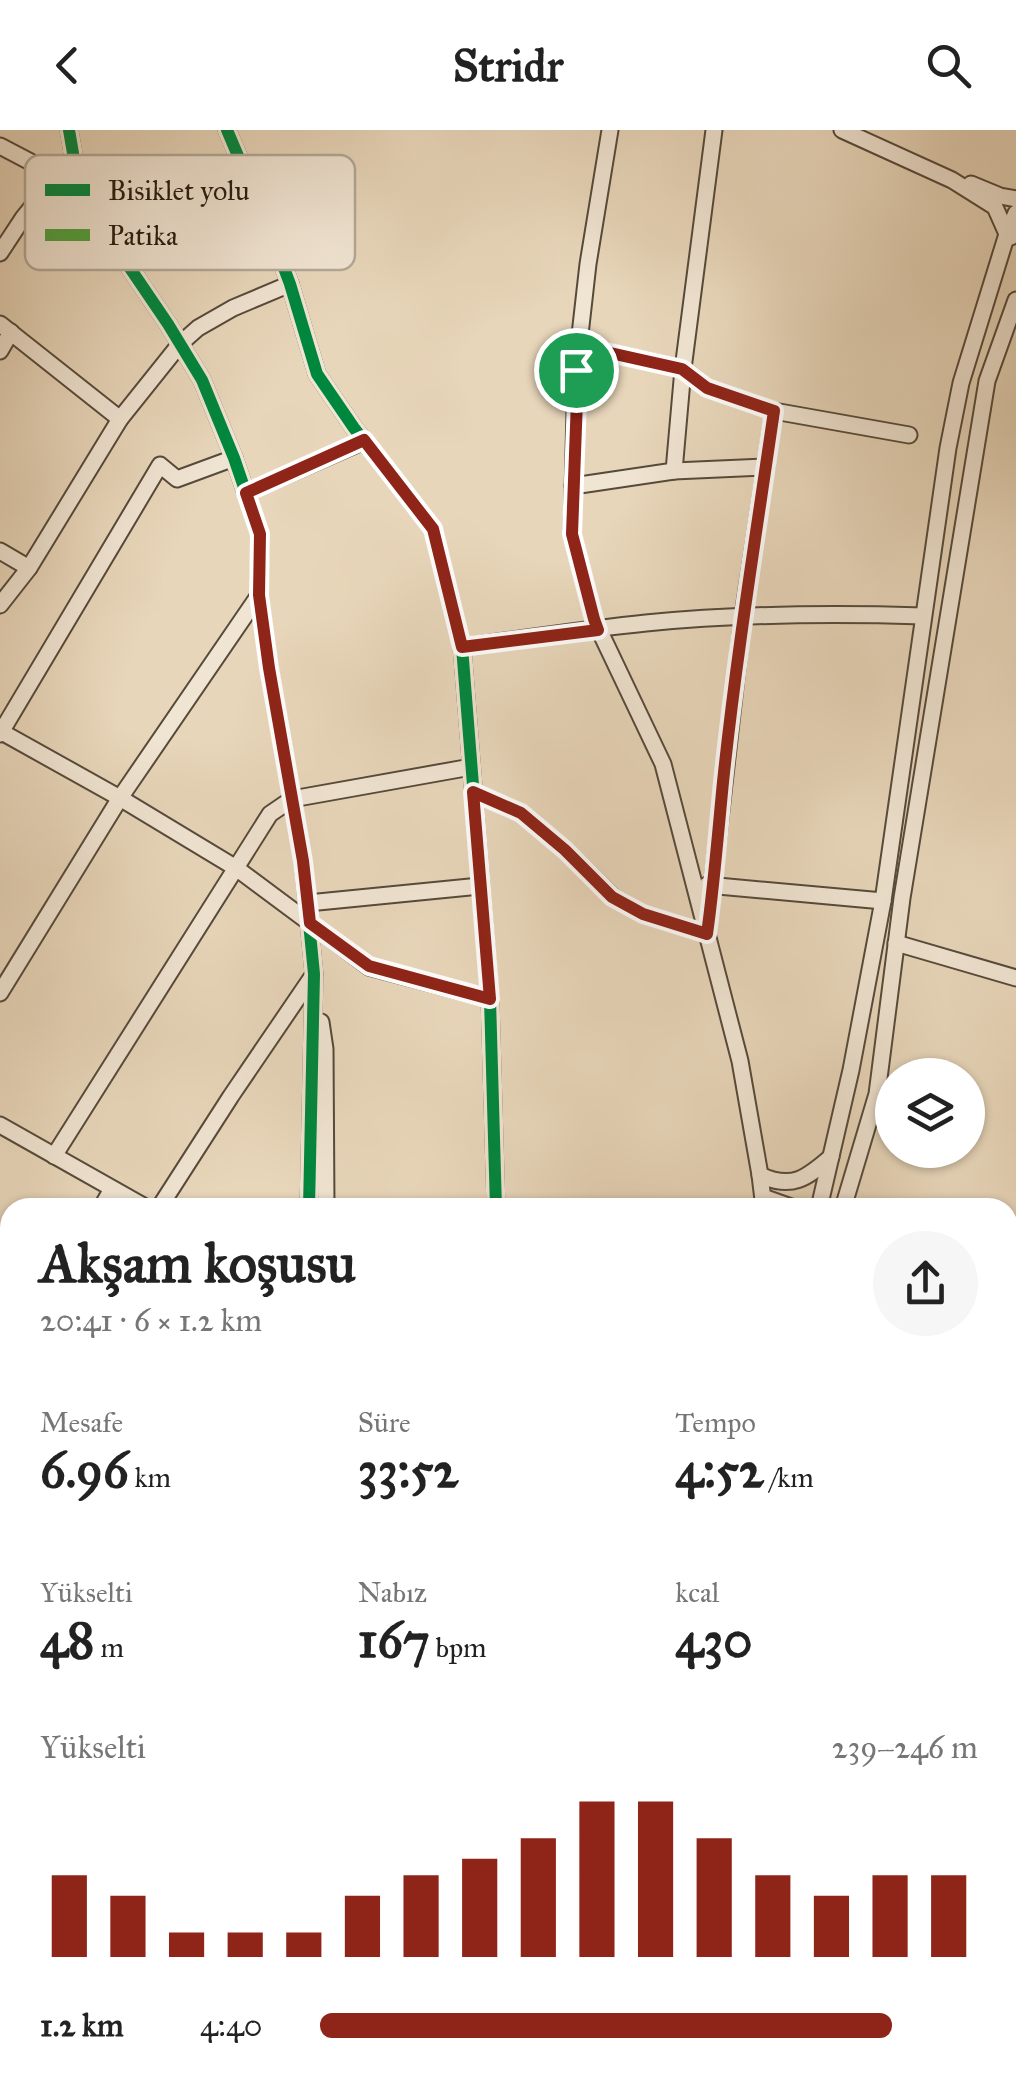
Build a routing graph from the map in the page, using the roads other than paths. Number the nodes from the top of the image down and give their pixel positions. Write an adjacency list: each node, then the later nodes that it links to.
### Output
1 (69, 130): 7 (street)
2 (227, 130): 8 (street)
3 (610, 130): 22 (street)
4 (714, 130): 24 (street)
5 (842, 130): 10 (street)
6 (0, 146): 9 (street)
7 (73, 155)
8 (238, 155)
9 (25, 159)
10 (952, 180): 11 (street); 14 (street)
11 (1016, 199)
12 (1016, 214): 14 (street)
13 (25, 215): 15 (street)
14 (1012, 237): 39 (street)
15 (0, 253)
16 (131, 270): 21 (street)
17 (285, 270): 18 (street)
18 (290, 284): 21 (street); 28 (street)
19 (1016, 300): 55 (street)
20 (6, 328): 23 (street); 26 (street)
21 (180, 344): 26 (street); 29 (street)
22 (579, 346): 24 (street); 32 (street)
23 (0, 350)
24 (682, 369): 25 (street); 31 (street)
25 (774, 411): 27 (street); 30 (street)
26 (120, 419): 35 (street)
27 (908, 436)
28 (364, 440): 33 (street); 41 (street)
29 (234, 458): 33 (street); 42 (street)
30 (766, 467): 31 (street); 38 (street)
31 (674, 471): 32 (street)
32 (573, 486): 40 (street)
33 (246, 493): 36 (street)
34 (0, 551): 35 (street)
35 (29, 568): 37 (street)
36 (259, 595): 45 (street); 46 (street)
37 (0, 605)
38 (744, 616): 39 (street); 40 (street); 50 (street)
39 (923, 616): 51 (street)
40 (598, 630): 41 (street); 48 (street)
41 (462, 647): 43 (street)
42 (0, 732): 45 (street)
43 (471, 767): 44 (street); 46 (street)
44 (473, 792): 49 (street); 54 (street)
45 (120, 798): 47 (street); 58 (street)
46 (292, 799): 47 (street); 52 (street)
47 (236, 868): 53 (street); 61 (street)
48 (694, 883): 50 (street); 54 (street)
49 (480, 886): 52 (street); 59 (street)
50 (714, 886): 51 (street); 54 (street)
51 (883, 901): 62 (street)
52 (308, 903): 53 (street)
53 (310, 923): 56 (street); 59 (street)
54 (707, 934): 63 (street)
55 (896, 944): 57 (street); 73 (street)
56 (314, 974): 67 (street); 68 (street); 69 (street)
57 (1016, 978)
58 (0, 993)
59 (490, 999): 70 (street)
60 (0, 1126): 61 (street)
61 (54, 1156): 64 (street)
62 (831, 1157): 63 (street); 72 (street)
63 (760, 1175): 71 (street)
64 (112, 1189): 65 (street); 66 (street)
65 (107, 1198)
66 (129, 1198)
67 (165, 1198)
68 (309, 1198)
69 (326, 1198)
70 (496, 1198)
71 (765, 1198)
72 (821, 1198)
73 (846, 1198)

